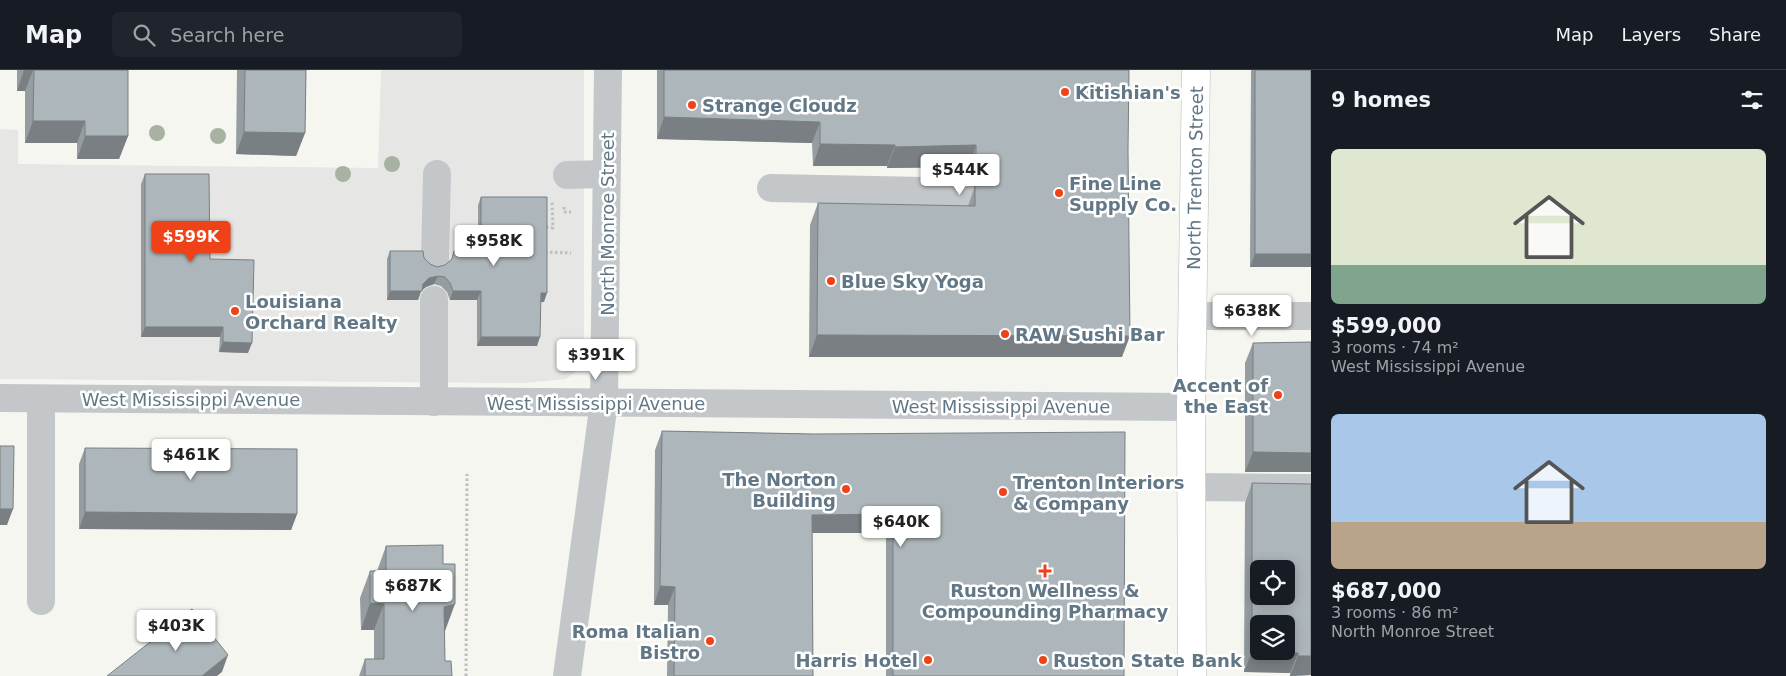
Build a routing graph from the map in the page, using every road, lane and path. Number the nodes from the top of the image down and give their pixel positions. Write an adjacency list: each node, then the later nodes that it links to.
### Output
1 (608, 70): 4 (street, North Monroe Street)
2 (1196, 70): 13 (highway, North Trenton Street)
3 (437, 174): 11 (street)
4 (606, 174): 5 (street); 18 (street, North Monroe Street)
5 (559, 186): 8 (path)
6 (771, 188): 7 (street)
7 (976, 192)
8 (546, 219)
9 (544, 252): 10 (path)
10 (571, 253)
11 (435, 260)
12 (434, 300): 17 (street)
13 (1193, 316): 14 (street); 19 (highway, North Trenton Street)
14 (1311, 316)
15 (0, 398): 16 (street, West Mississippi Avenue)
16 (41, 398): 17 (street, West Mississippi Avenue); 23 (street)
17 (434, 402): 18 (street, West Mississippi Avenue)
18 (604, 402): 19 (street, West Mississippi Avenue); 25 (street, North Monroe Street)
19 (1191, 407): 21 (highway, North Trenton Street)
20 (467, 474): 24 (path)
21 (1192, 487): 22 (street); 26 (highway, North Trenton Street)
22 (1311, 488)
23 (41, 601)
24 (466, 676)
25 (567, 676)
26 (1192, 676)

